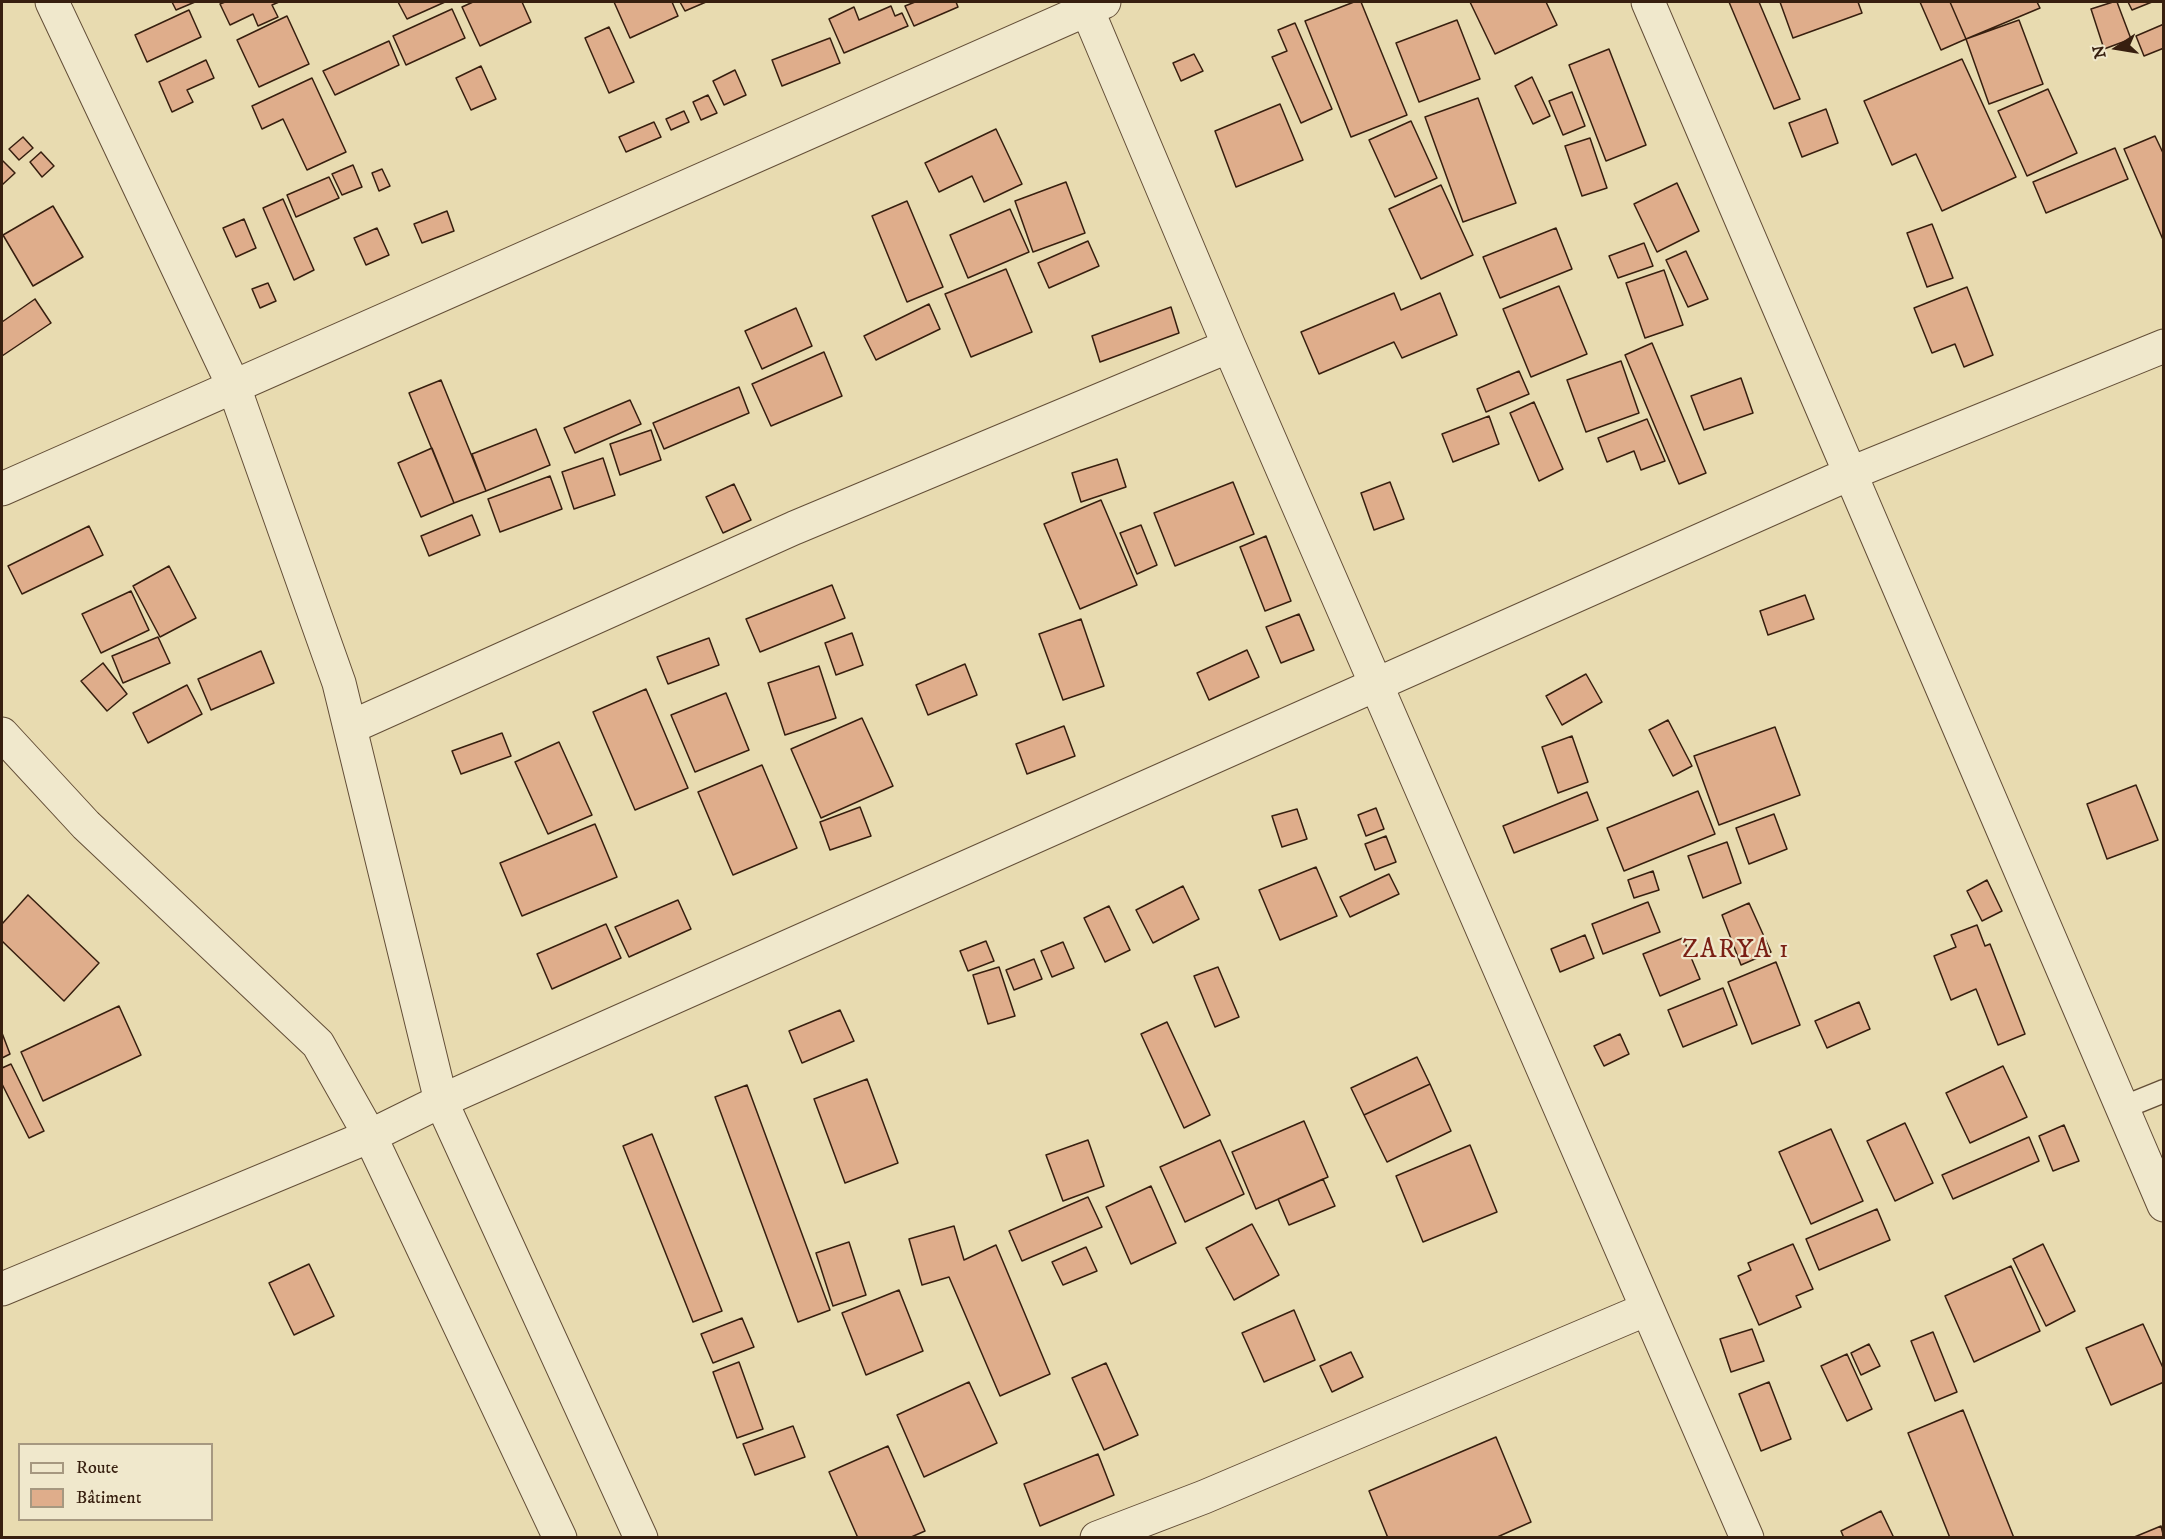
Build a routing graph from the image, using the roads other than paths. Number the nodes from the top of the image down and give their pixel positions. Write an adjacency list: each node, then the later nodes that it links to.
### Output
1 (52, 2): 6 (street)
2 (1648, 2): 7 (street)
3 (1092, 4): 4 (street); 6 (street)
4 (1229, 346): 9 (street); 10 (street)
5 (2163, 346): 7 (street)
6 (234, 387): 8 (street); 10 (street)
7 (1849, 474): 9 (street); 14 (street)
8 (2, 489)
9 (1377, 684): 13 (street); 18 (street)
10 (351, 727): 13 (street)
11 (2, 734): 15 (street)
12 (2163, 1090): 14 (lane)
13 (441, 1101): 15 (street); 20 (street)
14 (2122, 1108): 16 (street)
15 (370, 1136): 17 (street); 19 (street)
16 (2163, 1205)
17 (2, 1289)
18 (1647, 1309): 21 (street); 22 (street)
19 (560, 1538)
20 (641, 1538)
21 (1097, 1538)
22 (1747, 1538)

